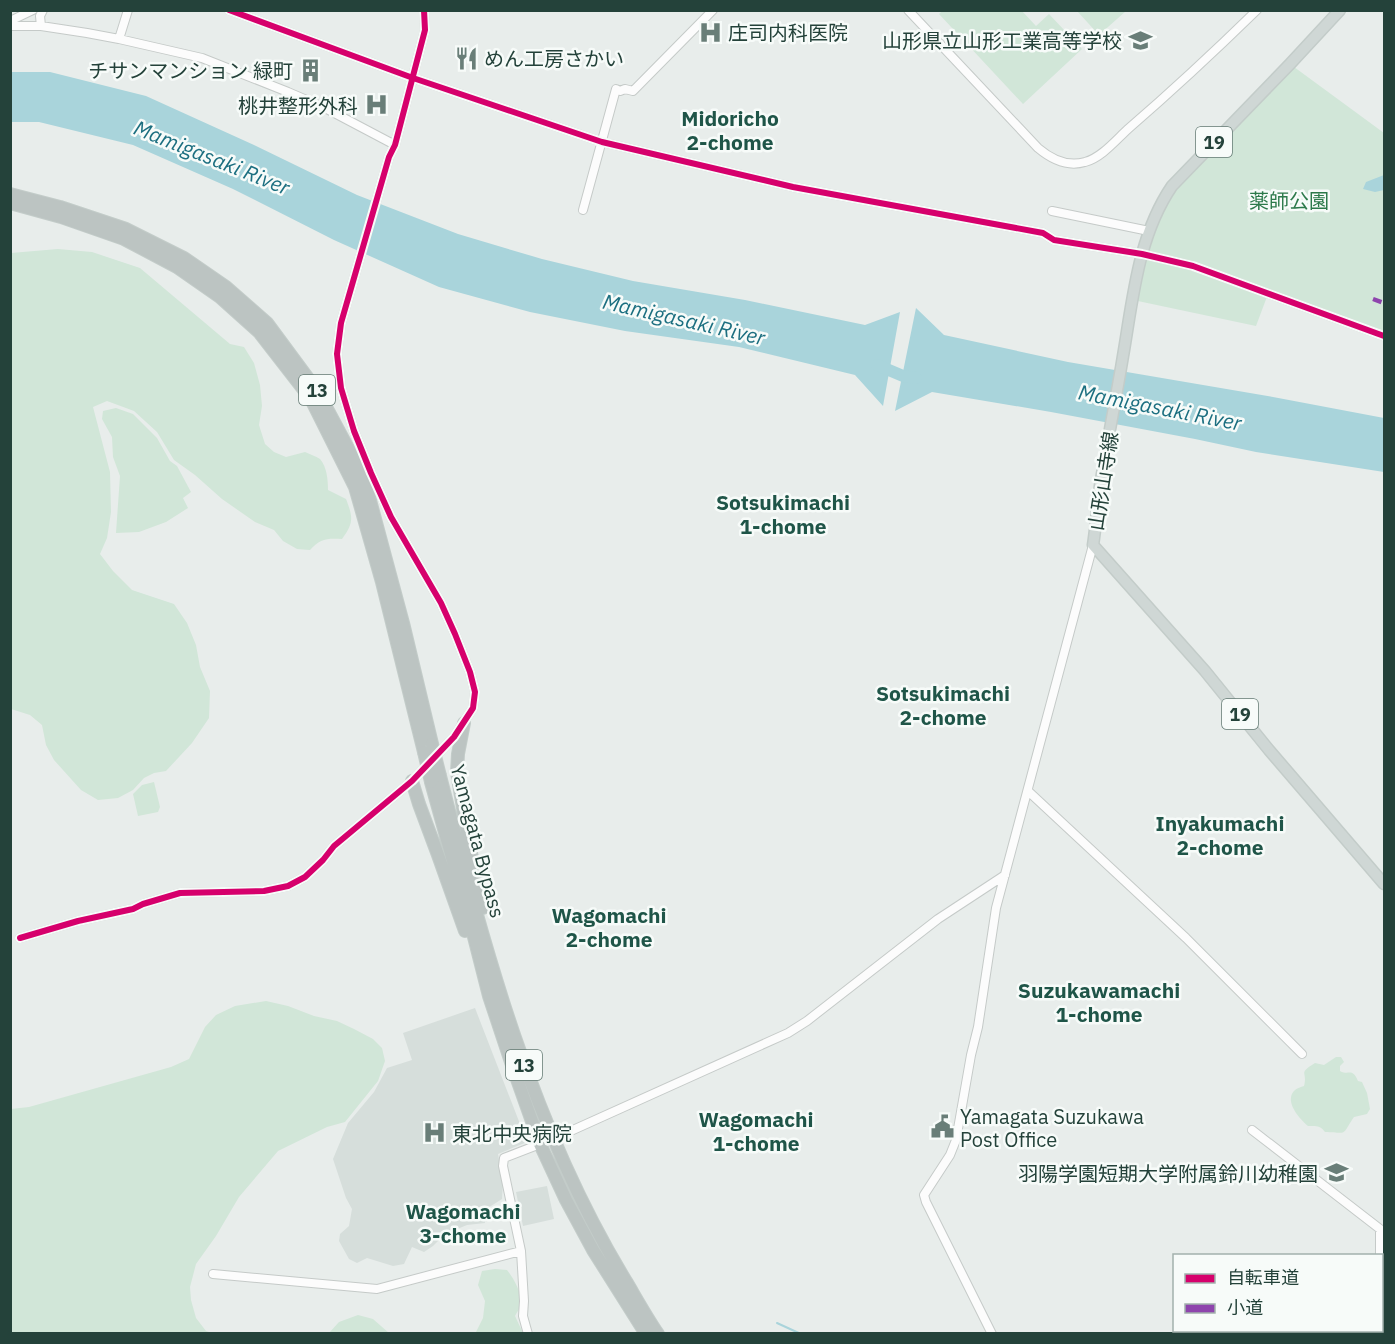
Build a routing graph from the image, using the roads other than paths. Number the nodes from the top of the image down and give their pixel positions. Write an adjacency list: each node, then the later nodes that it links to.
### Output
1 (33, 10): 10 (street)
2 (43, 10): 12 (street)
3 (129, 10): 13 (street)
4 (229, 10): 14 (street)
5 (424, 10): 14 (street)
6 (713, 10): 15 (street)
7 (908, 10): 8 (street)
8 (1257, 10)
9 (1340, 10): 21 (main road, 山形山寺線 / 19)
10 (10, 21)
11 (10, 26): 12 (street)
12 (41, 26): 13 (street)
13 (119, 39): 16 (street)
14 (414, 78): 15 (street); 16 (street)
15 (602, 142): 19 (street); 22 (street)
16 (395, 145): 25 (street)
17 (10, 194): 26 (highway, Yamagata Bypass / 13)
18 (10, 203): 26 (highway, Yamagata Bypass / 13)
19 (583, 210)
20 (1052, 211): 21 (street)
21 (1149, 231): 22 (main road, 山形山寺線 / 19)
22 (1142, 254): 23 (street); 24 (main road, 山形山寺線 / 19)
23 (1384, 336)
24 (1093, 545): 28 (street); 30 (main road, 山形山寺線 / 19)
25 (464, 723): 27 (street); 32 (highway)
26 (428, 748): 32 (highway, Yamagata Bypass / 13, bridge)
27 (412, 781): 31 (street); 32 (highway)
28 (1028, 791): 29 (street); 33 (street)
29 (1005, 875): 35 (street); 44 (street)
30 (1384, 884)
31 (20, 938)
32 (494, 994): 35 (highway, Yamagata Bypass / 13); 36 (highway, Yamagata Bypass / 13)
33 (1302, 1054)
34 (1252, 1130): 37 (street)
35 (553, 1139): 36 (street); 43 (highway, Yamagata Bypass / 13)
36 (540, 1143): 38 (street); 42 (highway, Yamagata Bypass / 13)
37 (1382, 1226): 39 (street)
38 (521, 1251): 40 (street); 41 (street)
39 (1380, 1254)
40 (213, 1274)
41 (528, 1334)
42 (646, 1334)
43 (658, 1334)
44 (992, 1334)

